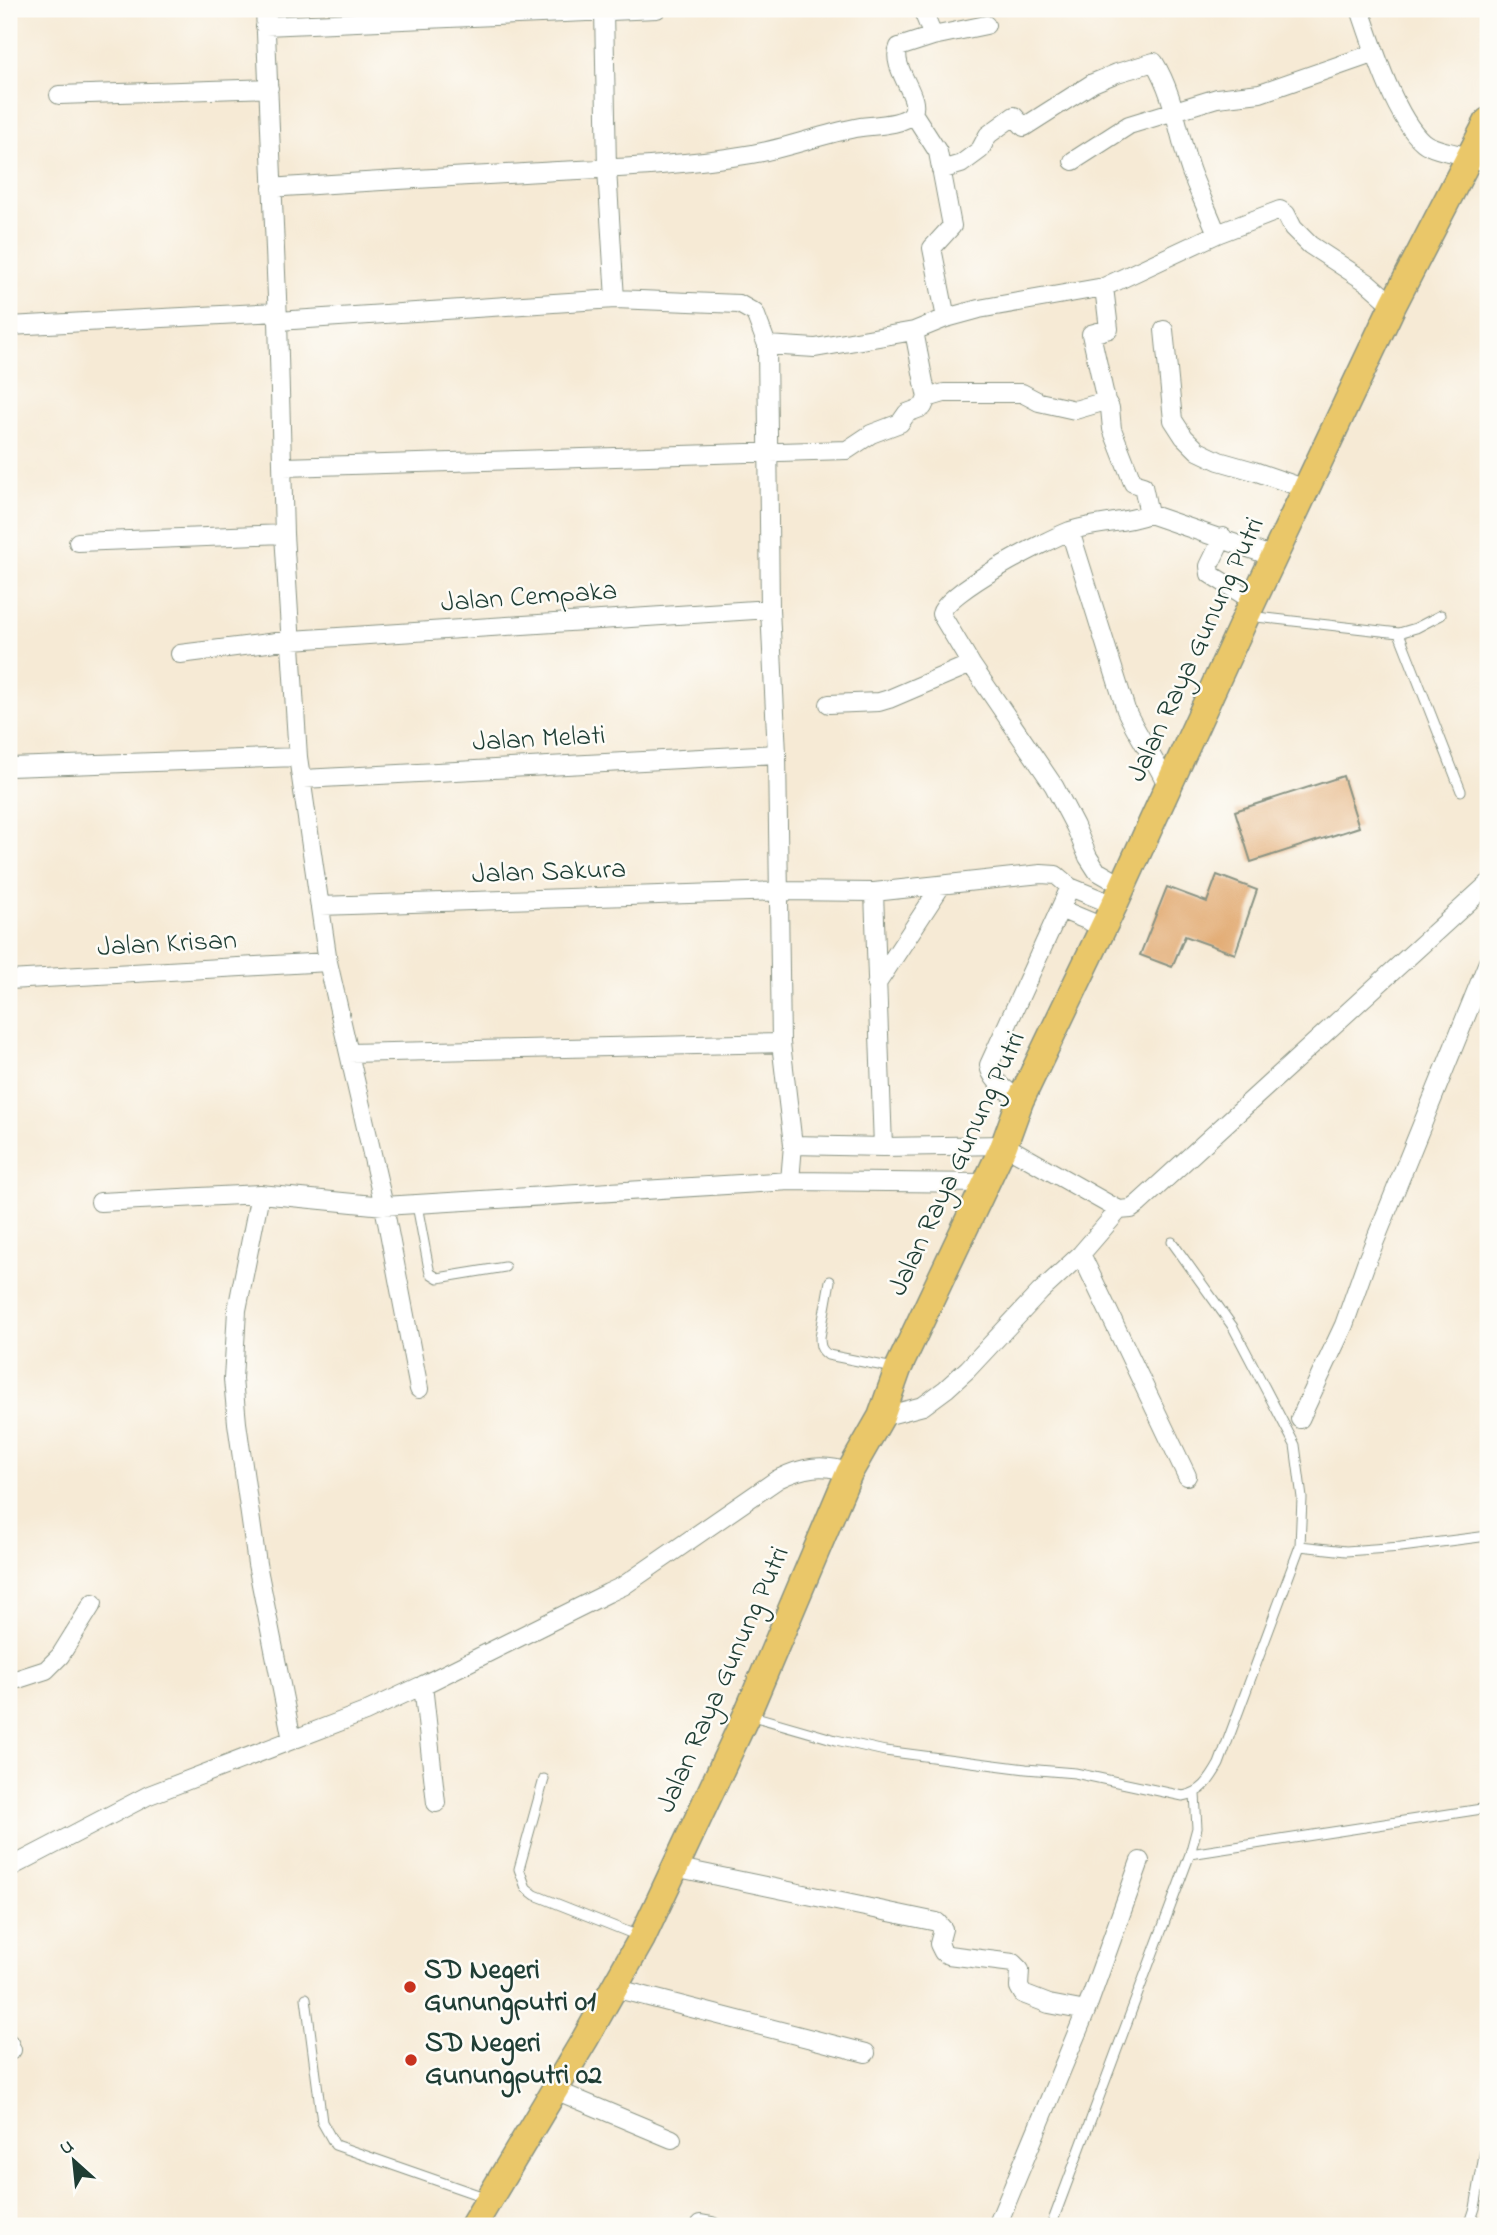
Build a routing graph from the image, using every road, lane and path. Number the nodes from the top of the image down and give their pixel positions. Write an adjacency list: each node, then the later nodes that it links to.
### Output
1 (657, 9): 4 (street)
2 (922, 9): 7 (street)
3 (1360, 9): 8 (street)
4 (604, 10): 5 (street); 16 (street)
5 (265, 17): 9 (street)
6 (986, 24): 7 (street)
7 (933, 36): 12 (street)
8 (1375, 53): 11 (street); 15 (street)
9 (269, 88): 10 (street); 18 (street)
10 (60, 95)
11 (1175, 110): 14 (street); 17 (street); 19 (street)
12 (913, 113): 16 (street); 17 (street)
13 (1488, 121): 15 (main road, Jalan Raya Gunung Putri)
14 (1073, 161)
15 (1479, 164): 22 (main road, Jalan Raya Gunung Putri)
16 (607, 169): 18 (street); 21 (street)
17 (941, 170): 24 (street)
18 (272, 188): 23 (street)
19 (1217, 234): 20 (street); 22 (street)
20 (1104, 287): 24 (street); 30 (street)
21 (615, 299): 23 (street); 28 (street)
22 (1393, 305): 33 (main road, Jalan Raya Gunung Putri)
23 (278, 317): 25 (street); 32 (street)
24 (946, 318): 27 (street)
25 (9, 326)
26 (1164, 330): 33 (street)
27 (914, 331): 28 (street); 29 (street)
28 (767, 345): 31 (street)
29 (927, 398): 30 (street); 31 (street)
30 (1107, 401): 34 (street)
31 (769, 452): 32 (street); 41 (street)
32 (284, 467): 36 (street)
33 (1306, 489): 39 (main road, Jalan Raya Gunung Putri)
34 (1149, 514): 35 (street); 37 (street)
35 (1070, 531): 46 (street); 52 (street)
36 (284, 534): 38 (street); 44 (street)
37 (1223, 537): 39 (street); 40 (street)
38 (78, 542)
39 (1274, 556): 40 (main road, Jalan Raya Gunung Putri)
40 (1250, 608): 43 (lane); 52 (main road, Jalan Raya Gunung Putri)
41 (770, 609): 44 (street, Jalan Cempaka); 48 (street)
42 (1441, 615): 43 (lane)
43 (1399, 633): 53 (lane)
44 (292, 640): 45 (street, Jalan Cempaka); 49 (street)
45 (180, 654)
46 (971, 664): 47 (street); 60 (street)
47 (828, 704)
48 (777, 754): 51 (street, Jalan Melati); 57 (street)
49 (298, 757): 50 (street); 51 (street)
50 (9, 767)
51 (303, 779): 59 (street)
52 (1168, 787): 60 (main road, Jalan Raya Gunung Putri)
53 (1461, 791)
54 (1488, 884): 78 (street)
55 (941, 886): 56 (street, Jalan Sakura); 58 (street, Jalan Sakura); 65 (street)
56 (1070, 887): 60 (street, Jalan Sakura); 61 (street)
57 (780, 891): 58 (street, Jalan Sakura); 59 (street, Jalan Sakura); 66 (street)
58 (874, 892): 65 (street)
59 (320, 906): 62 (street)
60 (1113, 906): 61 (street); 68 (main road, Jalan Raya Gunung Putri)
61 (1059, 909): 68 (street)
62 (328, 962): 64 (street, Jalan Krisan); 67 (street)
63 (1488, 962): 86 (street)
64 (9, 980)
65 (876, 985): 71 (street)
66 (781, 1043): 67 (street); 69 (street)
67 (349, 1053): 77 (street)
68 (1020, 1101): 70 (main road, Jalan Raya Gunung Putri)
69 (793, 1145): 71 (street); 72 (street)
70 (1004, 1145): 71 (street); 73 (main road, Jalan Raya Gunung Putri); 78 (street)
71 (883, 1147)
72 (790, 1181): 73 (street); 76 (street)
73 (986, 1183): 83 (main road, Jalan Raya Gunung Putri)
74 (260, 1194): 75 (street); 77 (street); 95 (street)
75 (100, 1202)
76 (417, 1205): 77 (street); 81 (lane)
77 (384, 1206): 84 (street)
78 (1119, 1210): 80 (street)
79 (1172, 1242): 90 (lane)
80 (1081, 1254): 85 (street); 88 (street)
81 (505, 1267)
82 (830, 1281): 83 (lane)
83 (898, 1369): 85 (main road, Jalan Raya Gunung Putri)
84 (419, 1389)
85 (881, 1417): 87 (main road, Jalan Raya Gunung Putri)
86 (1300, 1419)
87 (849, 1474): 93 (street); 94 (main road, Jalan Raya Gunung Putri)
88 (1187, 1476)
89 (1488, 1535): 90 (lane)
90 (1300, 1546): 97 (lane)
91 (93, 1603): 92 (street)
92 (9, 1682)
93 (423, 1685): 95 (street); 98 (street)
94 (747, 1714): 97 (lane); 102 (main road, Jalan Raya Gunung Putri)
95 (292, 1740): 103 (street)
96 (544, 1779): 104 (lane)
97 (1195, 1794): 100 (lane)
98 (436, 1802)
99 (1488, 1808): 100 (lane)
100 (1190, 1854): 115 (lane)
101 (1140, 1861): 107 (street)
102 (674, 1867): 104 (main road, Jalan Raya Gunung Putri); 107 (street)
103 (9, 1868)
104 (642, 1938): 105 (main road, Jalan Raya Gunung Putri)
105 (614, 1988): 108 (street); 109 (main road, Jalan Raya Gunung Putri)
106 (306, 1998): 112 (lane)
107 (1086, 2011): 114 (street)
108 (866, 2053)
109 (555, 2090): 110 (street); 112 (main road, Jalan Raya Gunung Putri)
110 (672, 2139)
111 (1488, 2140): 116 (lane)
112 (490, 2199): 113 (main road, Jalan Raya Gunung Putri)
113 (473, 2226)
114 (997, 2226)
115 (1051, 2226)
116 (1469, 2226)

